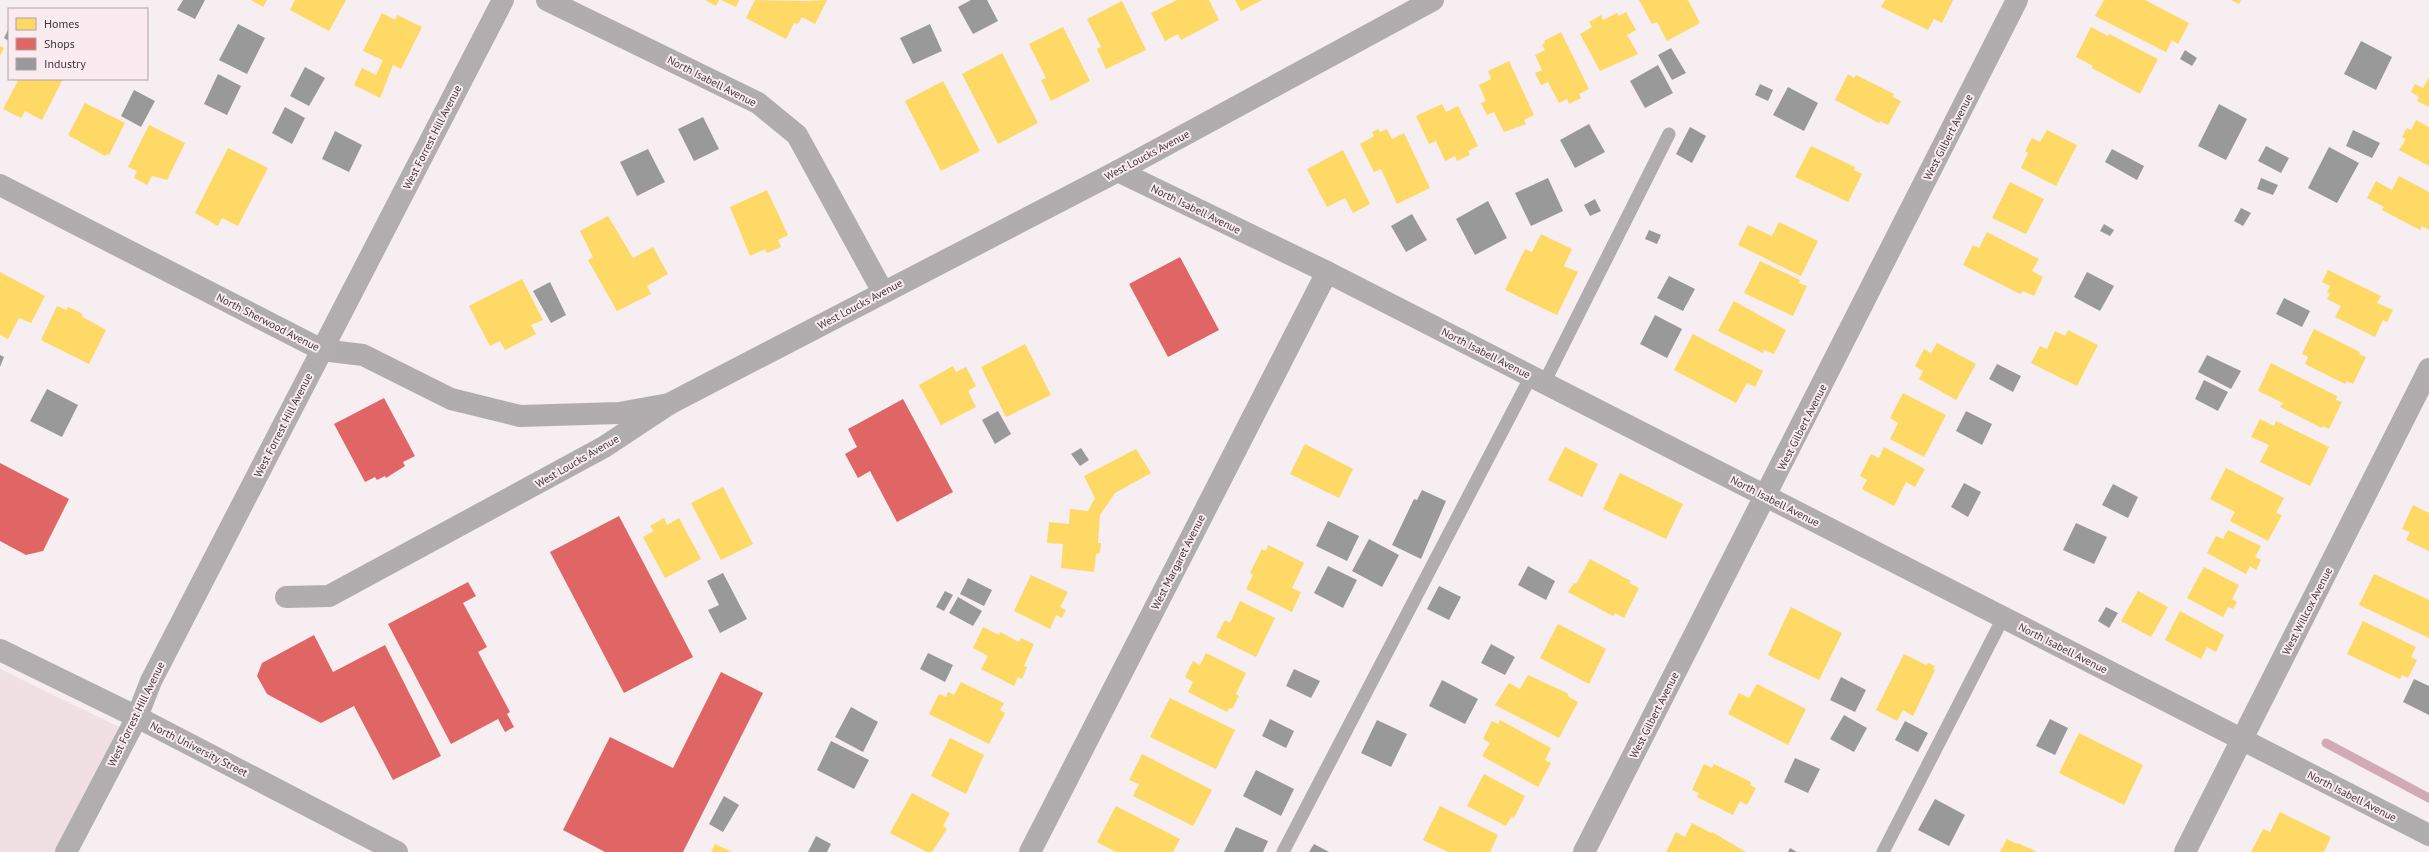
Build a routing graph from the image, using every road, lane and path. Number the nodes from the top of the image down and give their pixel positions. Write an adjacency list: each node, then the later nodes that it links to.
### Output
1 (503, 0): 10 (main road, West Forrest Hill Avenue)
2 (547, 0): 9 (street, North Isabell Avenue)
3 (1433, 0): 6 (street, West Loucks Avenue)
4 (2017, 0): 14 (street, West Gilbert Avenue)
5 (1669, 134): 12 (lane)
6 (1118, 171): 8 (street, North Isabell Avenue); 9 (street, West Loucks Avenue)
7 (0, 185): 10 (street, North Sherwood Avenue)
8 (1327, 272): 12 (street, North Isabell Avenue); 23 (street, West Margaret Avenue)
9 (883, 292): 13 (street, West Loucks Avenue)
10 (322, 350): 13 (street, North Sherwood Avenue); 18 (main road, West Forrest Hill Avenue)
11 (2429, 369): 19 (street, West Willcox Avenue)
12 (1537, 379): 14 (street, North Isabell Avenue); 24 (lane)
13 (668, 404): 15 (street, West Loucks Avenue)
14 (1766, 496): 16 (street, North Isabell Avenue); 25 (street, West Gilbert Avenue)
15 (286, 597)
16 (2003, 618): 19 (street, North Isabell Avenue); 26 (lane)
17 (0, 650): 18 (main road, North University Street)
18 (137, 717): 21 (main road, West Forrest Hill Avenue); 22 (main road, North University Street)
19 (2242, 740): 20 (street, North Isabell Avenue); 27 (street, West Willcox Avenue)
20 (2429, 835)
21 (66, 852)
22 (397, 852)
23 (1030, 852)
24 (1283, 852)
25 (1584, 852)
26 (1883, 852)
27 (2185, 852)

